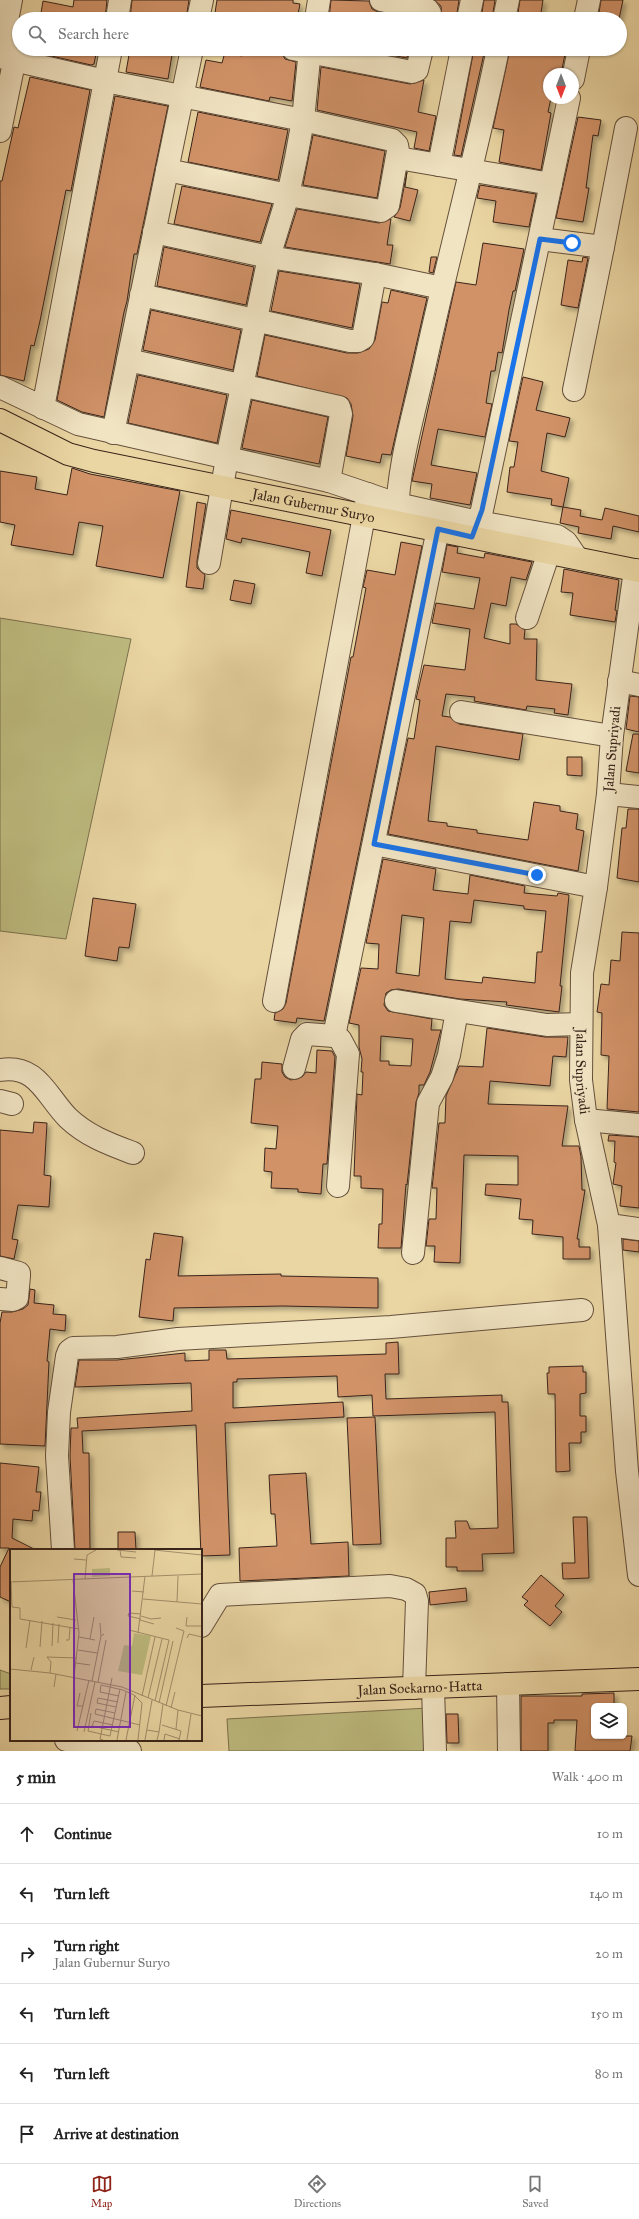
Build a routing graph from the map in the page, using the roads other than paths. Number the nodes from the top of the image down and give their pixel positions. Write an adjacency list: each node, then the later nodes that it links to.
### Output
1 (11, 0): 27 (street)
2 (26, 0): 10 (street)
3 (120, 0): 11 (street)
4 (202, 0): 12 (street)
5 (319, 0): 13 (street)
6 (381, 0): 14 (street)
7 (472, 0): 15 (street)
8 (508, 0): 16 (street)
9 (589, 0): 17 (street)
10 (24, 12)
11 (118, 12)
12 (199, 12)
13 (317, 12)
14 (429, 12)
15 (469, 12)
16 (505, 12)
17 (586, 12)
18 (12, 48): 27 (street)
19 (110, 56): 29 (street)
20 (191, 56): 30 (street)
21 (304, 56): 32 (street)
22 (333, 56): 23 (street)
23 (420, 56)
24 (461, 56): 36 (street)
25 (496, 56): 37 (street)
26 (578, 56): 28 (street)
27 (5, 58): 29 (street); 34 (street)
28 (575, 68)
29 (105, 81): 30 (street); 53 (street)
30 (182, 96): 32 (street); 38 (street)
31 (568, 104): 39 (street)
32 (303, 120): 35 (street); 40 (street)
33 (626, 128): 43 (street)
34 (0, 131)
35 (398, 158): 36 (street); 40 (street)
36 (439, 164): 37 (street)
37 (471, 169): 39 (street); 46 (street)
38 (167, 170): 40 (street); 41 (street)
39 (551, 184): 42 (street)
40 (288, 195): 44 (street)
41 (154, 232): 44 (street); 47 (street)
42 (540, 239): 43 (street); 63 (street)
43 (603, 247): 52 (street)
44 (269, 257): 45 (street); 48 (street)
45 (375, 274): 46 (street); 48 (street)
46 (442, 288): 60 (street)
47 (141, 295): 48 (street); 49 (street)
48 (257, 320): 50 (street)
49 (128, 360): 50 (street); 55 (street)
50 (244, 386): 56 (street); 57 (street)
51 (0, 388): 53 (street)
52 (574, 390)
53 (43, 408): 55 (street)
54 (0, 420): 58 (main road, Jalan Gubernur Suryo)
55 (113, 433): 56 (street)
56 (228, 458): 57 (street); 58 (street)
57 (329, 481): 59 (street)
58 (223, 488): 61 (main road, Jalan Gubernur Suryo); 66 (street)
59 (368, 494): 60 (street); 61 (street)
60 (397, 512): 61 (main road, Jalan Gubernur Suryo); 62 (main road, Jalan Gubernur Suryo); 63 (street)
61 (363, 516): 76 (street)
62 (438, 529): 63 (main road, Jalan Gubernur Suryo); 74 (street)
63 (475, 529): 64 (main road, Jalan Gubernur Suryo); 65 (street)
64 (548, 552): 65 (main road, Jalan Gubernur Suryo); 68 (street)
65 (577, 558): 67 (main road, Jalan Gubernur Suryo)
66 (209, 564)
67 (637, 570): 69 (street, Jalan Supriyadi)
68 (527, 618)
69 (629, 683): 71 (street, Jalan Supriyadi)
70 (461, 712): 71 (street)
71 (612, 736): 72 (street, Jalan Supriyadi)
72 (608, 794): 73 (street); 75 (street, Jalan Supriyadi)
73 (639, 797)
74 (374, 844): 75 (street); 80 (street)
75 (596, 887): 79 (street, Jalan Supriyadi)
76 (274, 1001)
77 (396, 1001): 78 (street)
78 (457, 1011): 79 (street); 89 (street)
79 (581, 1024): 83 (street, Jalan Supriyadi)
80 (334, 1036): 81 (street); 86 (street)
81 (294, 1068)
82 (0, 1070): 85 (street)
83 (586, 1120): 84 (street); 87 (street, Jalan Supriyadi)
84 (639, 1125)
85 (133, 1153)
86 (338, 1186)
87 (609, 1225): 88 (street); 93 (street, Jalan Supriyadi)
88 (639, 1229)
89 (413, 1253)
90 (0, 1268): 91 (street)
91 (0, 1299)
92 (582, 1310): 94 (street)
93 (633, 1471): 95 (street, Jalan Supriyadi)
94 (63, 1549)
95 (639, 1575)
96 (210, 1595): 97 (street); 100 (street)
97 (202, 1623)
98 (626, 1680): 99 (main road, Jalan Soekarno-Hatta)
99 (508, 1684): 100 (main road, Jalan Soekarno-Hatta); 105 (street)
100 (423, 1688): 101 (main road, Jalan Soekarno-Hatta); 104 (street)
101 (202, 1696)
102 (72, 1741): 103 (street)
103 (130, 1751)
104 (435, 1751)
105 (509, 1751)

